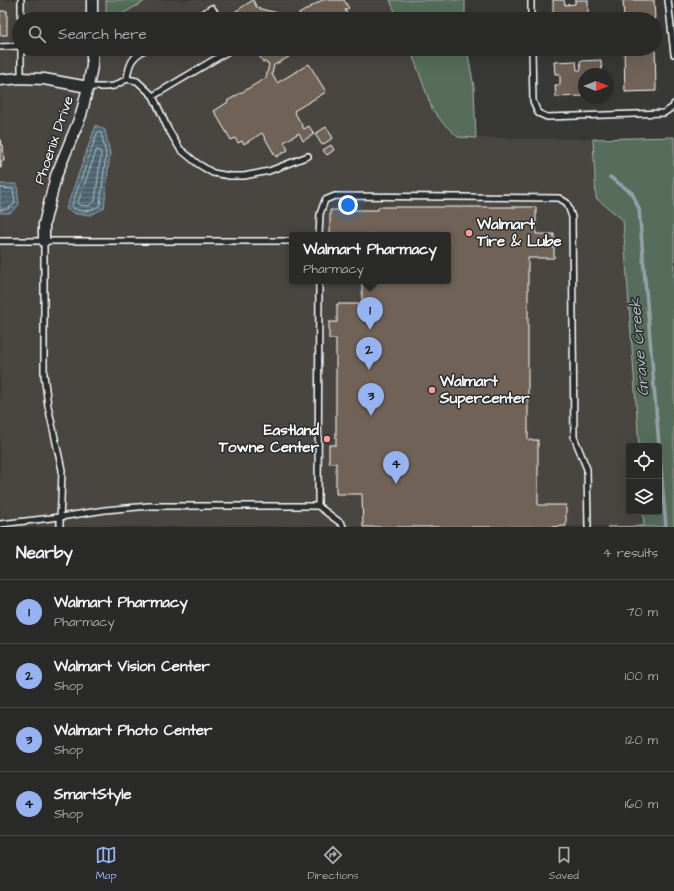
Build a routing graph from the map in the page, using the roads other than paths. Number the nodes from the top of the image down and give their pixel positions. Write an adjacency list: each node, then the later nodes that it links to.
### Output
1 (21, 0): 5 (lane)
2 (92, 0): 6 (street)
3 (531, 0): 9 (lane)
4 (668, 0): 12 (lane)
5 (21, 12)
6 (92, 12)
7 (205, 12): 8 (lane)
8 (215, 12)
9 (531, 12)
10 (12, 46): 11 (lane)
11 (0, 47)
12 (674, 54)
13 (21, 56): 18 (lane)
14 (92, 56): 21 (street, Phoenix Drive)
15 (135, 56): 19 (lane)
16 (220, 56): 22 (lane)
17 (532, 56): 23 (lane)
18 (20, 78): 20 (street); 21 (street)
19 (127, 79): 21 (lane); 22 (lane)
20 (0, 80)
21 (88, 87): 27 (street, Phoenix Drive)
22 (153, 96): 24 (lane)
23 (674, 104)
24 (308, 156)
25 (319, 232): 35 (lane)
26 (0, 241): 27 (lane)
27 (44, 241): 28 (lane); 31 (lane)
28 (289, 241)
29 (319, 284): 30 (lane)
30 (318, 506): 31 (lane); 34 (lane)
31 (60, 517): 32 (lane); 33 (lane)
32 (0, 524)
33 (60, 527)
34 (342, 527)
35 (588, 527)

